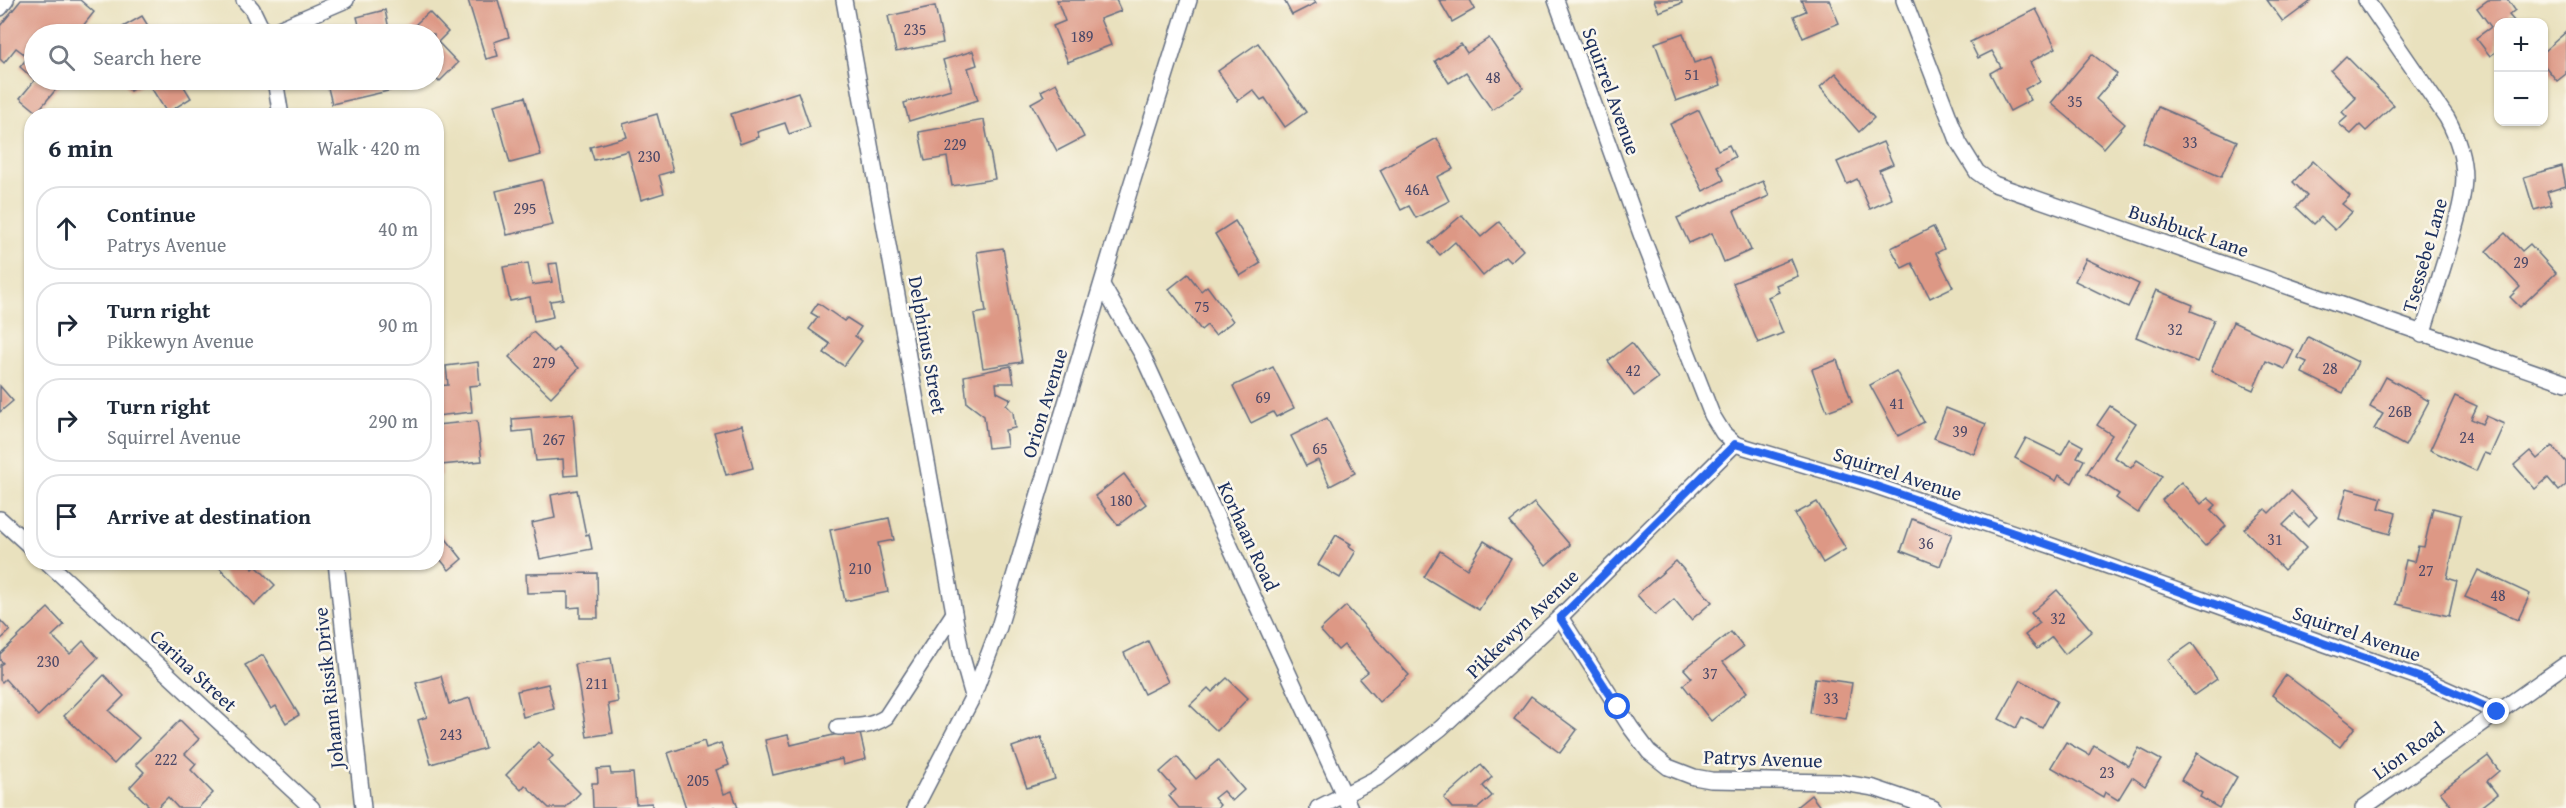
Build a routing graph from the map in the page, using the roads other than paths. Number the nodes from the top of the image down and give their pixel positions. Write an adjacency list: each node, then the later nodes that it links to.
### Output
1 (6, 0): 9 (street)
2 (244, 0): 10 (street)
3 (346, 0): 11 (street)
4 (844, 0): 22 (street, Delphinus Street)
5 (1189, 0): 14 (street, Orion Avenue)
6 (1556, 0): 17 (street, Squirrel Avenue)
7 (1904, 0): 15 (street, Bushbuck Lane)
8 (2366, 0): 15 (street, Tsessebe Lane)
9 (0, 8)
10 (260, 24)
11 (290, 24)
12 (277, 90): 13 (street)
13 (280, 108)
14 (1102, 285): 25 (street, Orion Avenue); 28 (street, Korhaan Road)
15 (2422, 334): 16 (street, Bushbuck Lane)
16 (2566, 383)
17 (1735, 444): 23 (street, Pikkewyn Avenue); 26 (street, Squirrel Avenue)
18 (0, 519): 19 (street)
19 (24, 541)
20 (56, 570): 29 (street, Carina Street)
21 (337, 570): 30 (street, Johann Rissik Drive)
22 (954, 614): 25 (street, Delphinus Street); 27 (street)
23 (1560, 618): 28 (street, Pikkewyn Avenue); 33 (street, Patrys Avenue)
24 (2566, 664): 26 (street, Lion Road)
25 (973, 696): 31 (street, Orion Avenue)
26 (2497, 712): 34 (street, Lion Road)
27 (838, 727)
28 (1348, 801): 32 (street, Pikkewyn Avenue)
29 (312, 808)
30 (363, 808)
31 (915, 808)
32 (1318, 808)
33 (1933, 808)
34 (2363, 808)

